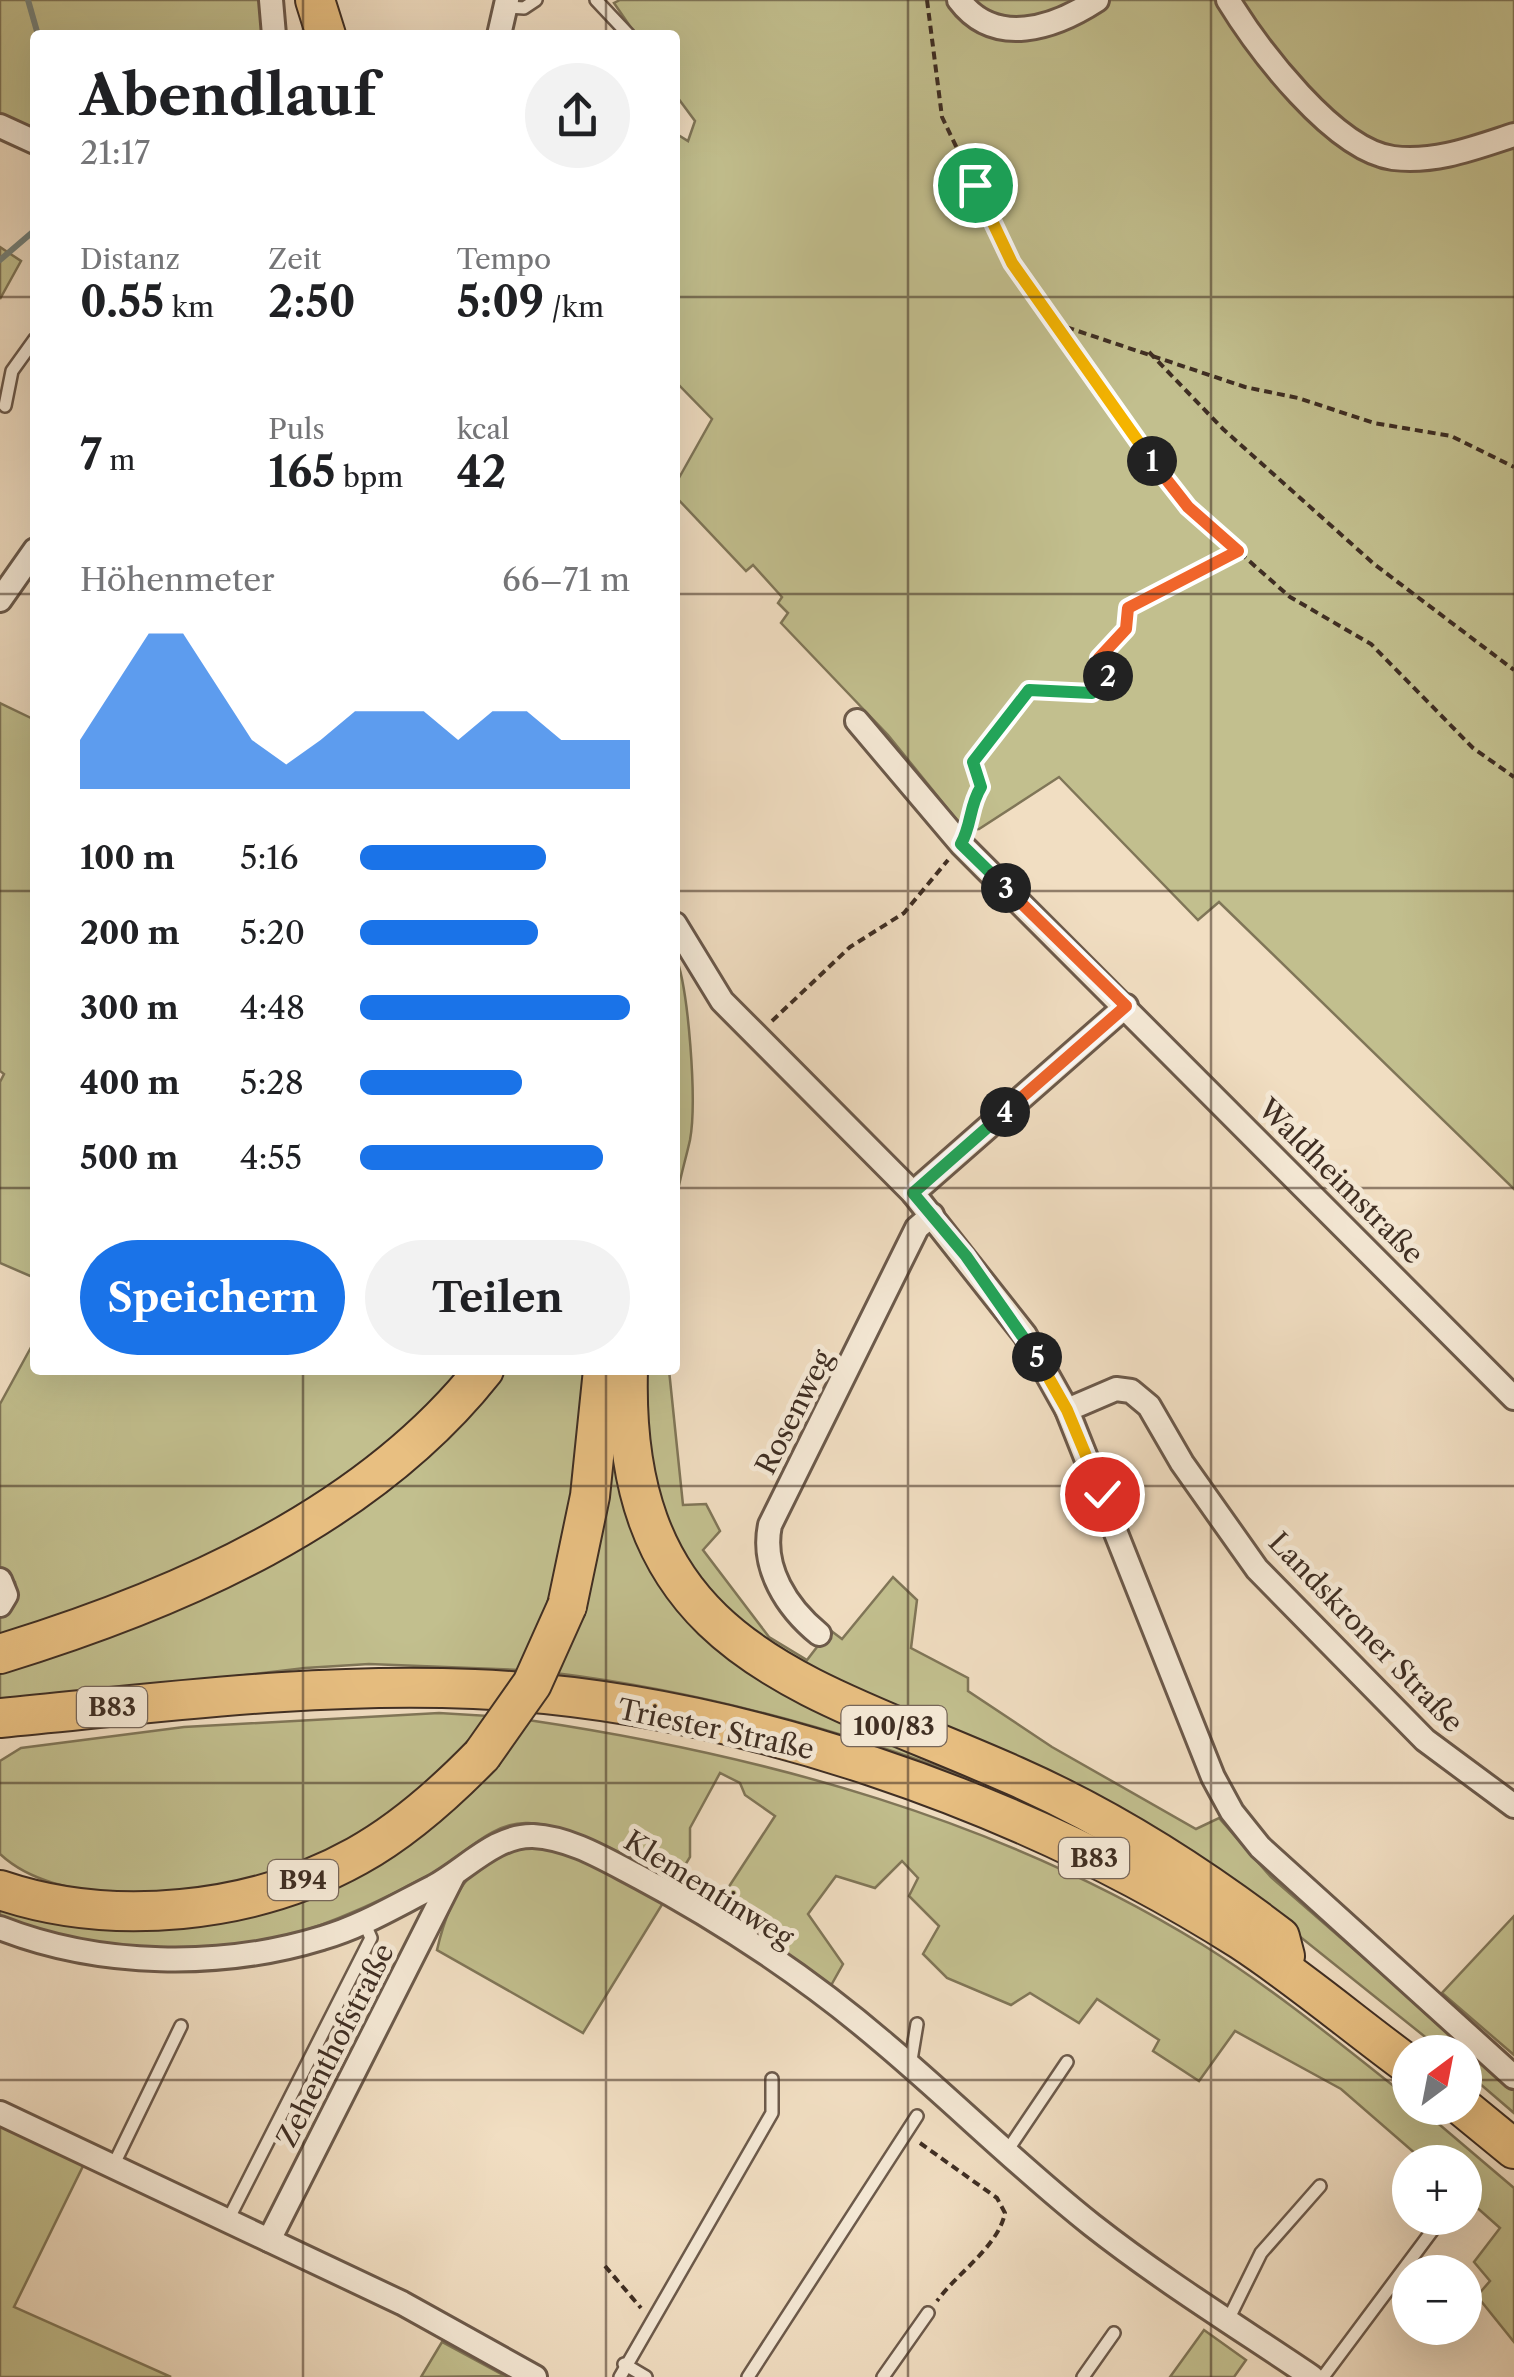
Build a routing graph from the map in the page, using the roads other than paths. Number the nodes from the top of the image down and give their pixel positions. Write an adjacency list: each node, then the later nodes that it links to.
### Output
1 (271, 0): 9 (street)
2 (315, 0): 10 (main road)
3 (536, 0): 8 (lane)
4 (596, 0): 12 (lane)
5 (959, 0): 6 (street)
6 (1097, 0)
7 (1228, 0): 14 (street)
8 (506, 4): 11 (street)
9 (274, 30)
10 (324, 30)
11 (501, 30)
12 (624, 30)
13 (0, 126): 15 (street)
14 (1514, 135)
15 (30, 140)
16 (30, 346): 17 (lane)
17 (5, 406)
18 (30, 557): 19 (street)
19 (0, 600)
20 (857, 721): 22 (street, Waldheimstraße)
21 (680, 933): 23 (street)
22 (1126, 1006): 23 (street); 28 (street, Waldheimstraße)
23 (913, 1193): 24 (street)
24 (932, 1216): 29 (street); 32 (street, Rosenweg)
25 (479, 1375): 33 (main road)
26 (602, 1375): 41 (main road, B94, bridge)
27 (628, 1375): 44 (main road, 100/83)
28 (1514, 1398)
29 (1067, 1410): 37 (street, Landskroner Straße); 50 (street)
30 (0, 1580): 31 (street)
31 (0, 1605)
32 (820, 1634)
33 (0, 1654)
34 (224, 1696): 35 (main road, Triester Straße / B83); 36 (main road); 44 (main road, Triester Straße / B83)
35 (0, 1718)
36 (0, 1746)
37 (1514, 1806)
38 (0, 1869): 41 (main road)
39 (453, 1876): 42 (street, Klementinweg); 49 (street, Klementinweg); 61 (street, Zehenthofstraße)
40 (0, 1890): 41 (main road)
41 (86, 1906)
42 (364, 1922): 43 (street, Klementinweg); 59 (lane)
43 (0, 1928)
44 (1291, 1978): 47 (main road, Triester Straße / B83)
45 (917, 2024): 49 (lane)
46 (180, 2026): 57 (lane)
47 (1392, 2053)
48 (1067, 2062): 56 (lane)
49 (910, 2066): 56 (street, Klementinweg)
50 (1514, 2077)
51 (772, 2079): 65 (lane)
52 (0, 2113): 57 (street)
53 (917, 2116): 68 (lane)
54 (1482, 2122): 55 (main road)
55 (1514, 2148)
56 (1006, 2151): 63 (street, Klementinweg)
57 (113, 2166): 59 (street)
58 (1320, 2186): 63 (lane)
59 (228, 2220): 61 (street)
60 (1429, 2235): 72 (lane)
61 (270, 2240): 66 (street)
62 (928, 2313): 69 (lane)
63 (1228, 2320): 71 (street, Klementinweg)
64 (1114, 2333): 70 (lane)
65 (622, 2370): 67 (lane)
66 (535, 2377)
67 (646, 2377)
68 (748, 2377)
69 (883, 2377)
70 (1083, 2377)
71 (1312, 2377)
72 (1322, 2377)

